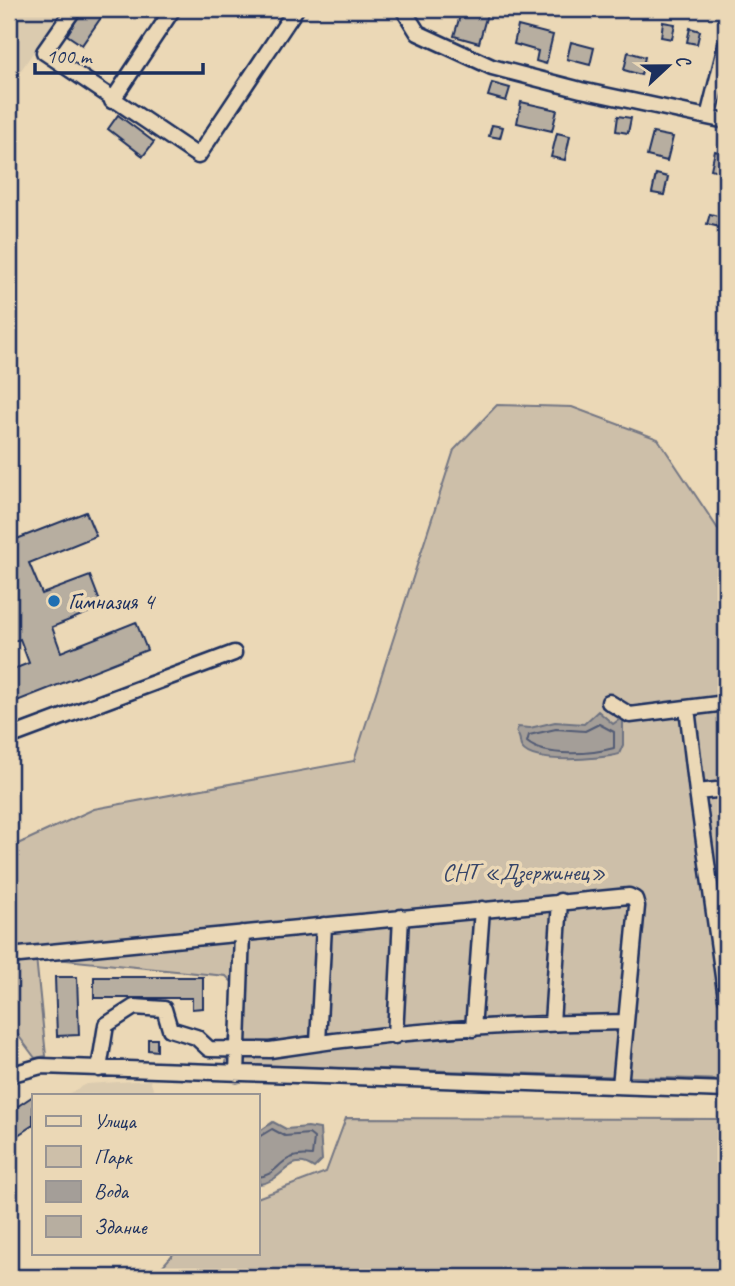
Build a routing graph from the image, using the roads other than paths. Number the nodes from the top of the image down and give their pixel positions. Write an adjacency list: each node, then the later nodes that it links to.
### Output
1 (74, 9): 6 (street)
2 (173, 9): 6 (street)
3 (296, 9): 6 (street)
4 (403, 9): 7 (street)
5 (726, 45): 7 (street)
6 (113, 101)
7 (708, 117): 8 (street)
8 (726, 121)
9 (234, 653): 13 (street)
10 (609, 702): 12 (street)
11 (726, 703): 12 (street)
12 (687, 708): 15 (street)
13 (9, 737)
14 (726, 789): 15 (street)
15 (697, 792): 22 (street)
16 (559, 901): 17 (street); 23 (street); 24 (street)
17 (482, 909): 18 (street); 25 (street)
18 (401, 917): 19 (street); 26 (street)
19 (324, 925): 20 (street); 27 (street)
20 (242, 933): 21 (street); 28 (street)
21 (9, 956)
22 (726, 998)
23 (626, 1022): 24 (street); 32 (street)
24 (552, 1023): 25 (street)
25 (473, 1029): 26 (street)
26 (395, 1036): 27 (street)
27 (318, 1043): 28 (street)
28 (238, 1051): 29 (street); 30 (street)
29 (99, 1069): 30 (street); 31 (street)
30 (237, 1074): 32 (street)
31 (9, 1075)
32 (620, 1086): 33 (street)
33 (726, 1090)

